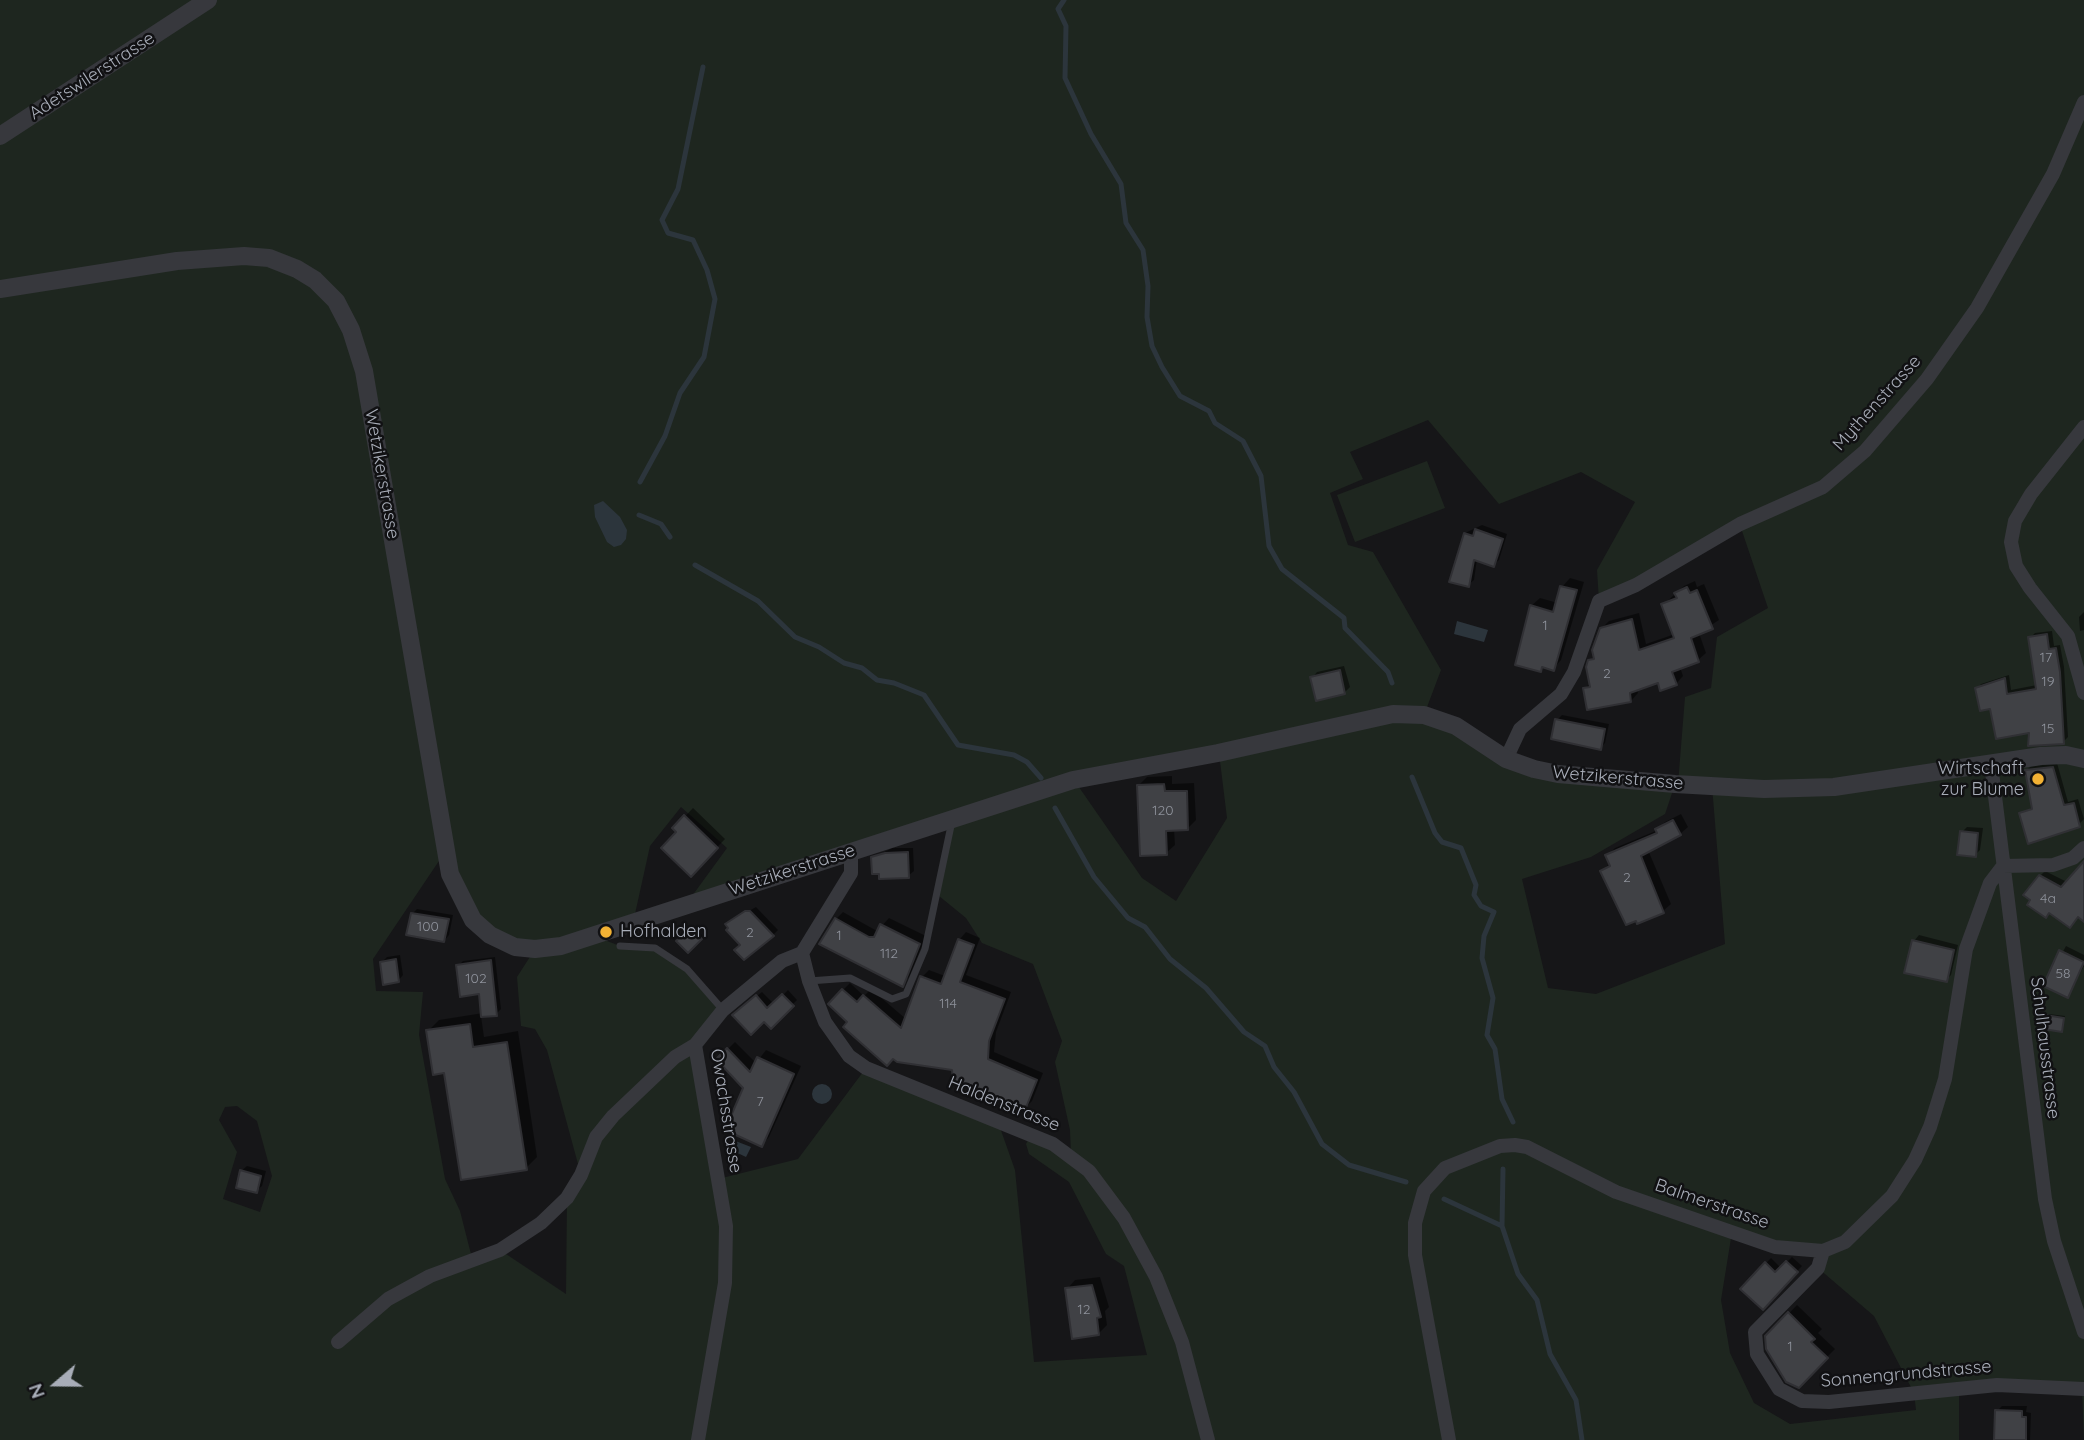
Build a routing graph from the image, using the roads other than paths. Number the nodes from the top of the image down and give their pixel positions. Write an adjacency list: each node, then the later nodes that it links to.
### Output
1 (208, 0): 3 (street, Adetswilerstrasse)
2 (2084, 102): 7 (street, Mythenstrasse)
3 (0, 136)
4 (0, 289): 12 (street, Wetzikerstrasse)
5 (2084, 427): 6 (street)
6 (2084, 693)
7 (1506, 759): 9 (street, Wetzikerstrasse); 10 (street, Wetzikerstrasse)
8 (2084, 759): 9 (street, Wetzikerstrasse)
9 (1991, 764): 13 (street, Schulhausstrasse)
10 (953, 818): 12 (street, Wetzikerstrasse); 16 (lane)
11 (2084, 848): 13 (street)
12 (851, 851): 15 (street, Owachsstrasse)
13 (2003, 866): 19 (street); 20 (street, Schulhausstrasse)
14 (620, 946): 17 (lane)
15 (802, 953): 16 (street, Haldenstrasse); 17 (street, Owachsstrasse)
16 (808, 981): 24 (street, Haldenstrasse)
17 (723, 1010): 18 (street, Owachsstrasse)
18 (695, 1045): 21 (street); 23 (street, Owachsstrasse)
19 (1823, 1251): 22 (street, Sonnengrundstrasse); 25 (street, Balmerstrasse)
20 (2084, 1332)
21 (338, 1342)
22 (2084, 1389)
23 (698, 1440)
24 (1208, 1440)
25 (1449, 1440)

